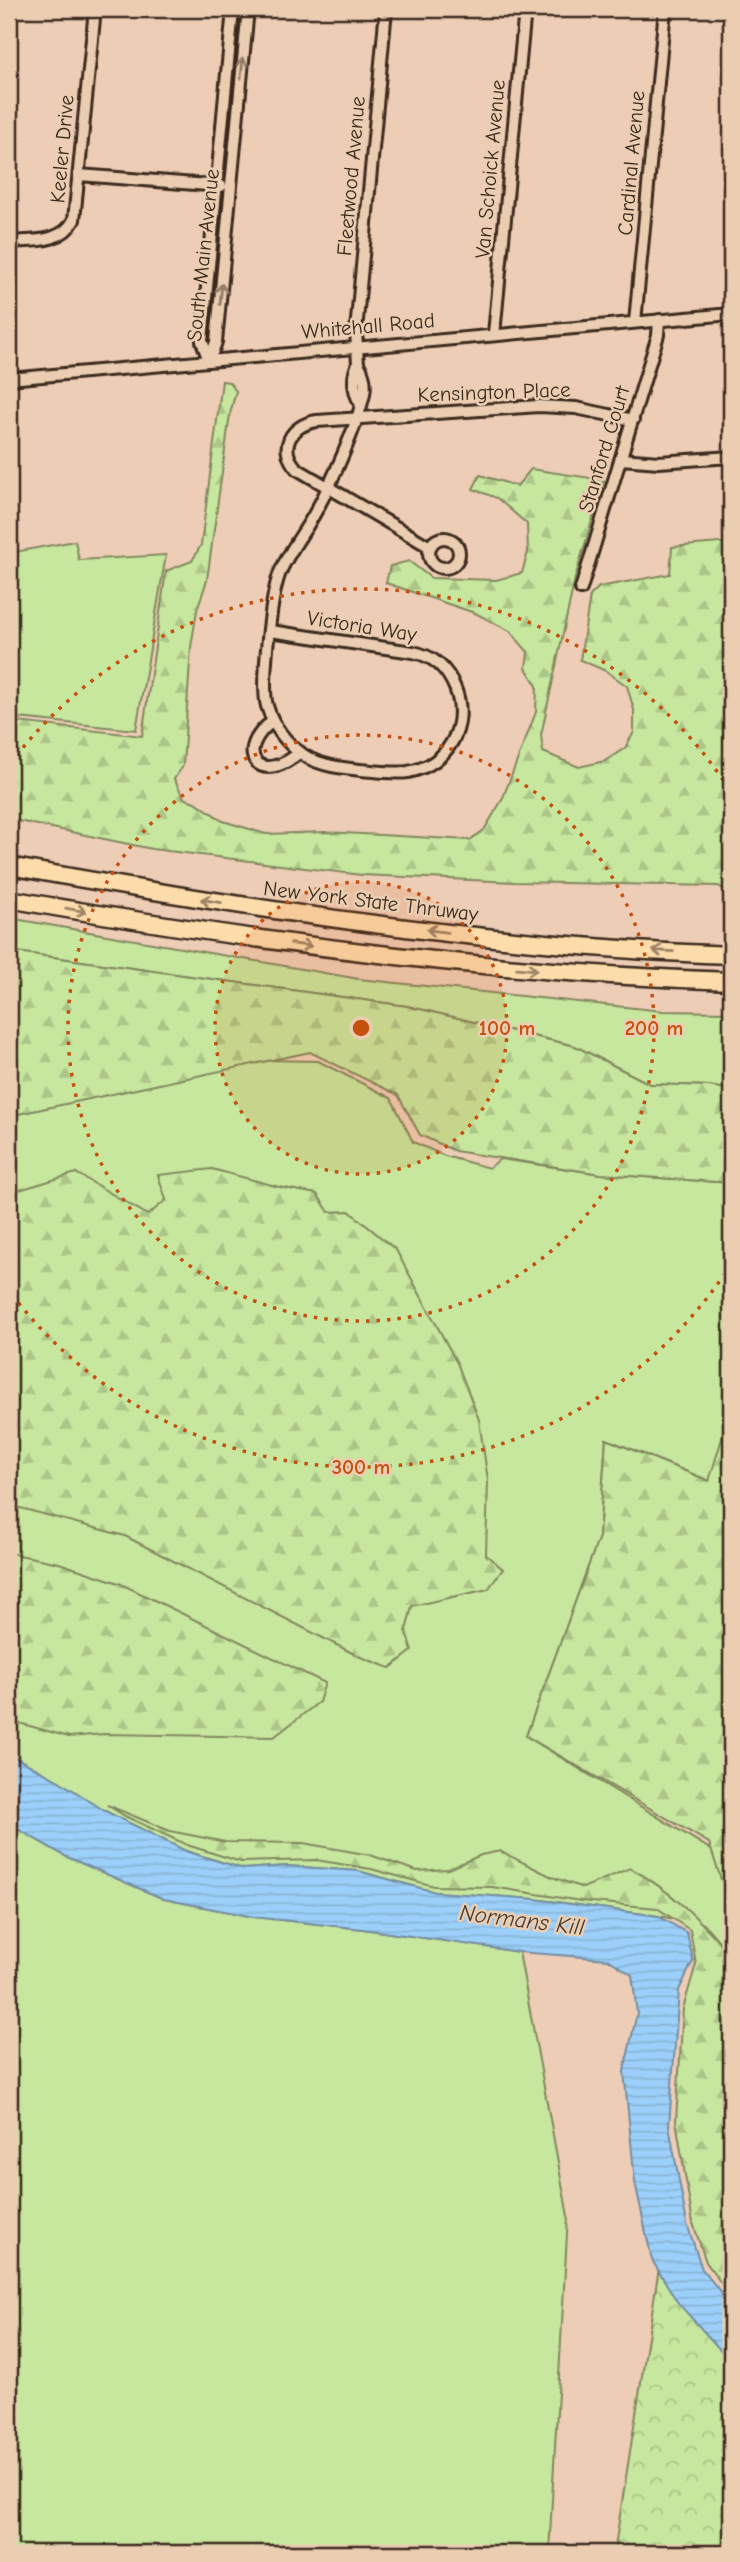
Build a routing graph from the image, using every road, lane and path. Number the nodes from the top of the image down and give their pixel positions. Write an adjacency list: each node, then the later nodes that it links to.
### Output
1 (95, 9): 9 (street, Keeler Drive)
2 (233, 9): 7 (street, South Main Avenue)
3 (248, 9): 8 (street, South Main Avenue)
4 (386, 9): 17 (street, Fleetwood Avenue)
5 (525, 9): 16 (street, Van Schoick Avenue)
6 (664, 9): 15 (street, Cardinal Avenue)
7 (230, 39): 8 (street); 10 (street, South Main Avenue)
8 (245, 41): 11 (street, South Main Avenue, one-way to 8)
9 (79, 175): 10 (street); 12 (street, Keeler Drive)
10 (216, 186): 11 (street); 18 (street, South Main Avenue)
11 (231, 187): 18 (street, South Main Avenue, one-way to 11)
12 (9, 242)
13 (731, 314): 14 (street, Whitehall Road)
14 (659, 320): 15 (street, Whitehall Road); 21 (street, Stanford Court)
15 (635, 321): 16 (street, Whitehall Road)
16 (494, 334): 17 (street, Whitehall Road)
17 (356, 346): 18 (street, Whitehall Road); 20 (street, Victoria Way)
18 (208, 361): 19 (street, Whitehall Road)
19 (9, 379)
20 (356, 419): 21 (street, Kensington Place); 24 (street, Victoria Way); 24 (street, Kensington Place)
21 (633, 420): 23 (street, Stanford Court)
22 (731, 457): 23 (street)
23 (621, 459): 26 (street, Stanford Court)
24 (328, 487): 25 (street); 27 (street, Victoria Way)
25 (430, 547)
26 (581, 589)
27 (270, 631): 28 (street, Victoria Way); 29 (street, Victoria Way)
28 (273, 721): 29 (street, Victoria Way); 29 (street)
29 (300, 752)
30 (9, 866): 32 (highway, New York State Thruway, one-way to 30)
31 (9, 899): 33 (highway, one-way to 33)
32 (731, 955)
33 (731, 981)

